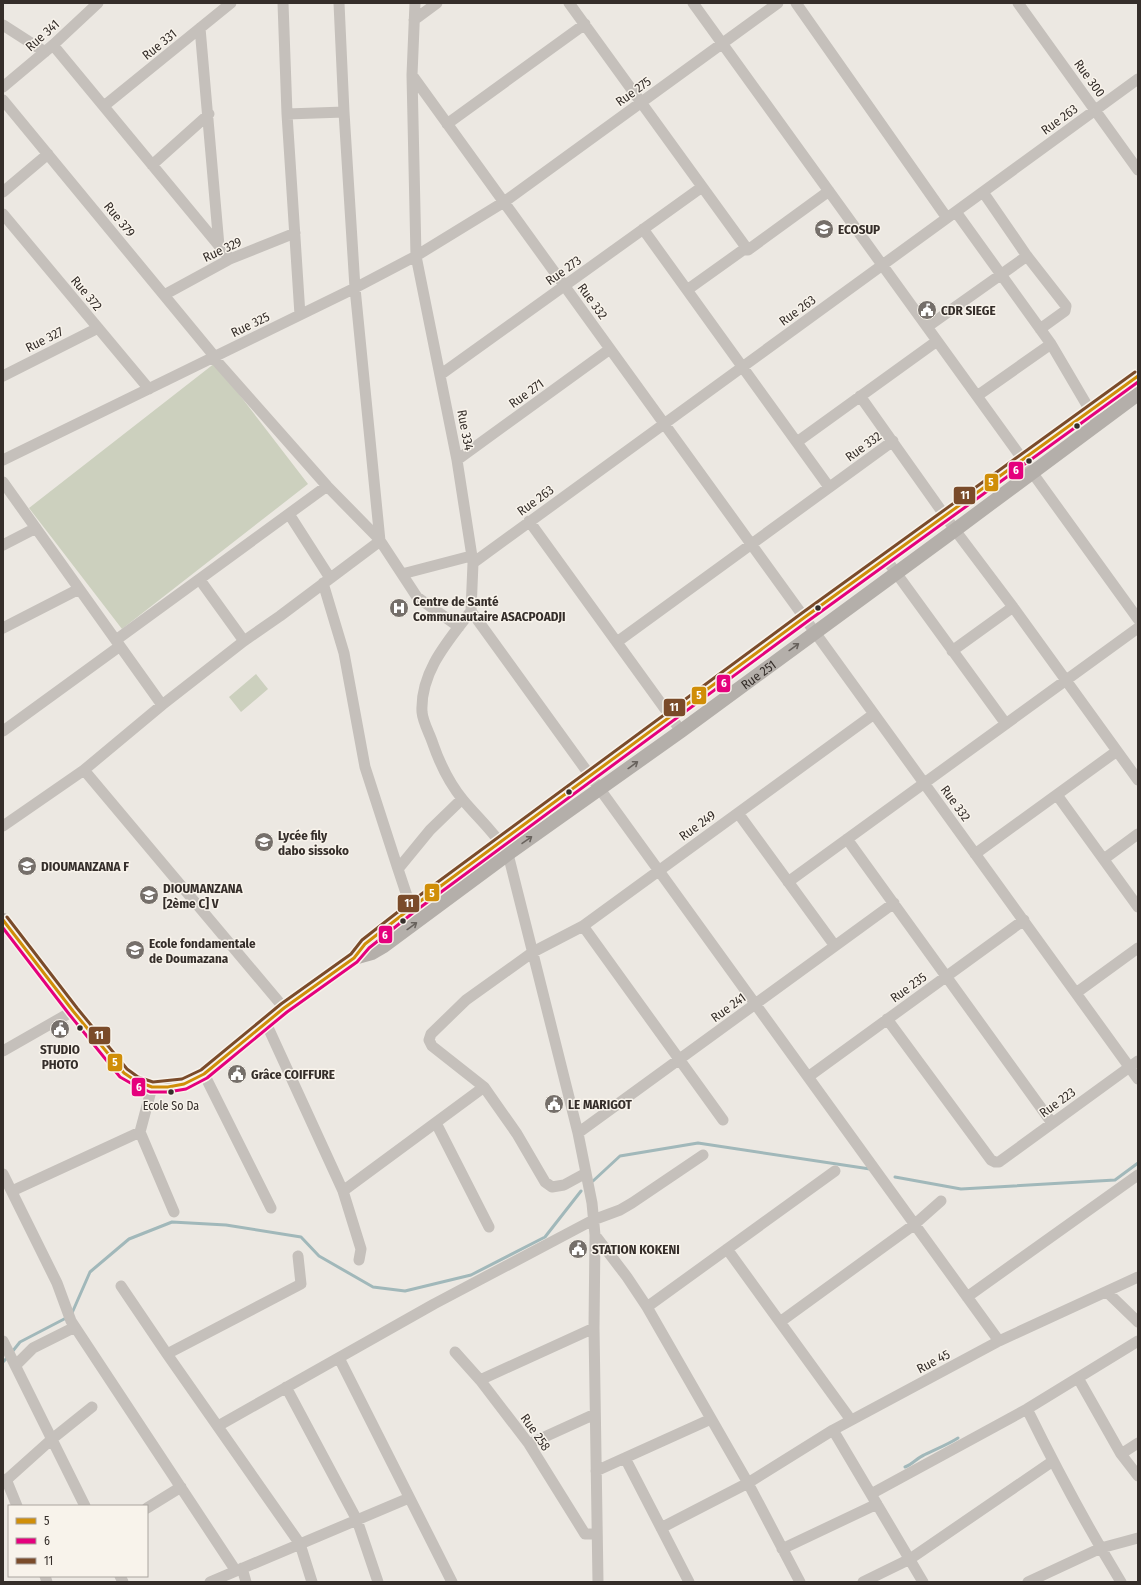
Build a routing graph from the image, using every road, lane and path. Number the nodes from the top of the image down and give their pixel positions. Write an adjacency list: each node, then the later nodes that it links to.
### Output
1 (98, 3): 17 (street, Rue 341)
2 (231, 3): 15 (street, Rue 331)
3 (283, 3): 27 (street)
4 (339, 3): 25 (street)
5 (415, 3): 12 (street, Rue 334)
6 (437, 3): 12 (street)
7 (569, 3): 13 (street)
8 (693, 3): 16 (street)
9 (778, 3): 16 (street, Rue 275)
10 (796, 3): 38 (street)
11 (1018, 3): 24 (street, Rue 300)
12 (414, 20): 18 (street, Rue 334)
13 (585, 24): 22 (street); 28 (street)
14 (3, 25): 17 (street)
15 (200, 28): 23 (street, Rue 331); 26 (street)
16 (722, 44): 22 (street, Rue 275); 33 (street)
17 (49, 48): 20 (street, Rue 341); 23 (street)
18 (412, 75): 28 (street, Rue 332); 43 (street, Rue 334)
19 (1138, 79): 24 (street, Rue 263)
20 (3, 87)
21 (3, 100): 29 (street, Rue 379)
22 (641, 103): 32 (street); 36 (street, Rue 275)
23 (104, 106): 30 (street)
24 (1095, 110): 31 (street, Rue 300); 35 (street, Rue 263)
25 (344, 112): 27 (street); 49 (street)
26 (209, 114): 30 (street); 41 (street)
27 (287, 114): 40 (street)
28 (447, 124): 36 (street, Rue 332)
29 (48, 154): 34 (street); 51 (street, Rue 379)
30 (152, 165): 41 (street)
31 (1138, 170)
32 (702, 186): 39 (street, Rue 273); 42 (street)
33 (829, 191): 42 (street); 46 (street)
34 (3, 192)
35 (983, 192): 38 (street, Rue 263); 44 (street)
36 (504, 202): 43 (street, Rue 325); 48 (street, Rue 332)
37 (3, 214): 54 (street, Rue 372)
38 (952, 215): 46 (street, Rue 263); 47 (street)
39 (643, 229): 48 (street, Rue 273); 50 (street)
40 (295, 233): 45 (street, Rue 329); 52 (street)
41 (219, 246): 45 (street)
42 (748, 250): 50 (street)
43 (416, 256): 49 (street, Rue 325); 61 (street, Rue 334)
44 (1027, 256): 47 (street); 55 (street)
45 (230, 259): 51 (street, Rue 329)
46 (882, 265): 53 (street); 60 (street, Rue 263)
47 (1001, 274): 53 (street); 55 (street)
48 (565, 286): 58 (street, Rue 332); 61 (street, Rue 273)
49 (355, 288): 52 (street, Rue 325); 85 (street)
50 (687, 290): 60 (street)
51 (164, 295): 59 (street, Rue 379)
52 (300, 315): 59 (street, Rue 325)
53 (927, 327): 56 (street)
54 (98, 328): 62 (street, Rue 327); 64 (street, Rue 372)
55 (1040, 329): 57 (street)
56 (937, 341): 66 (street); 67 (street)
57 (1051, 344): 67 (street); 68 (street)
58 (610, 349): 69 (street, Rue 332); 74 (street, Rue 271)
59 (214, 357): 64 (street, Rue 325); 78 (street, Rue 379)
60 (742, 367): 69 (street, Rue 263); 72 (street)
61 (440, 375): 74 (street, Rue 334)
62 (3, 376)
63 (1138, 376): 68 (main road, Rue 251)
64 (149, 389): 73 (street, Rue 325)
65 (1138, 394): 70 (main road, Rue 251)
66 (860, 396): 71 (street); 72 (street)
67 (977, 396): 75 (street)
68 (1090, 411): 70 (street); 75 (main road, Rue 251)
69 (664, 424): 82 (street, Rue 263); 86 (street, Rue 332)
70 (1098, 424): 76 (main road, Rue 251)
71 (893, 441): 79 (street, Rue 332); 81 (street)
72 (797, 442): 79 (street)
73 (3, 460)
74 (457, 460): 89 (street, Rue 334)
75 (1022, 460): 76 (street); 81 (main road, Rue 251)
76 (1031, 473): 84 (main road, Rue 251); 98 (street)
77 (3, 482): 83 (street)
78 (327, 486): 80 (street); 85 (street, Rue 379)
79 (830, 487): 86 (street, Rue 332)
80 (289, 514): 92 (street); 93 (street)
81 (945, 516): 84 (street); 88 (main road, Rue 251)
82 (529, 521): 89 (street, Rue 263); 104 (street)
83 (36, 528): 87 (street); 94 (street)
84 (955, 530): 90 (main road, Rue 251); 95 (street)
85 (380, 541): 91 (street, Rue 379); 93 (street)
86 (752, 544): 97 (street, Rue 332); 104 (street, Rue 332)
87 (3, 545)
88 (886, 559): 90 (street); 97 (main road, Rue 251)
89 (472, 560): 91 (street); 96 (street, Rue 334)
90 (896, 573): 102 (main road, Rue 251); 106 (street)
91 (402, 574): 99 (street, Rue 379)
92 (200, 580): 103 (street); 105 (street)
93 (327, 581): 103 (street); 129 (street)
94 (79, 589): 100 (street); 105 (street)
95 (1013, 607): 106 (street); 107 (street)
96 (471, 611): 99 (street); 116 (street)
97 (805, 617): 102 (street, Rue 332); 110 (main road, Rue 251)
98 (1138, 619)
99 (459, 627): 121 (street)
100 (3, 628)
101 (1138, 628): 107 (street)
102 (815, 631): 109 (street, Rue 332); 113 (main road, Rue 251, one-way to 102)
103 (244, 641): 108 (street)
104 (617, 642): 110 (street)
105 (118, 643): 108 (street); 112 (street)
106 (952, 651): 111 (street)
107 (1066, 680): 111 (street); 114 (street)
108 (162, 705): 115 (street)
109 (874, 714): 118 (street, Rue 332); 122 (street, Rue 249)
110 (671, 717): 113 (street); 116 (main road, Rue 251)
111 (1006, 724): 118 (street)
112 (3, 731)
113 (681, 731): 119 (main road, Rue 251, one-way to 113)
114 (1117, 751): 117 (street); 120 (street)
115 (84, 770): 123 (street); 145 (street)
116 (590, 777): 119 (street); 126 (main road, Rue 251)
117 (1138, 780)
118 (924, 783): 125 (street); 127 (street, Rue 332)
119 (600, 789): 126 (main road, Rue 251, one-way to 119); 130 (street)
120 (1057, 795): 127 (street); 128 (street)
121 (462, 799): 126 (street); 129 (street)
122 (738, 813): 130 (street, Rue 249); 131 (street)
123 (3, 826)
124 (1138, 834): 128 (street)
125 (847, 839): 131 (street); 132 (street)
126 (504, 848): 134 (main road, Rue 251); 140 (street); 141 (main road, Rue 251, one-way to 126)
127 (976, 854): 136 (street, Rue 332)
128 (1104, 859): 133 (street)
129 (398, 869): 134 (street)
130 (659, 870): 137 (street, Rue 249); 144 (street)
131 (788, 882): 138 (street)
132 (894, 903): 138 (street, Rue 241); 142 (street)
133 (1138, 907)
134 (411, 908): 141 (main road, Rue 251)
135 (3, 920): 146 (main road, Rue 251)
136 (1024, 920): 142 (street, Rue 235); 143 (street, Rue 332)
137 (582, 926): 140 (street, Rue 249); 150 (street)
138 (835, 946): 144 (street, Rue 241)
139 (1138, 948): 143 (street)
140 (533, 952): 156 (street, Rue 249); 161 (street)
141 (354, 958): 145 (main road, Rue 251)
142 (946, 976): 147 (street, Rue 235); 159 (street)
143 (1076, 993): 151 (street, Rue 332)
144 (755, 1004): 150 (street, Rue 241); 153 (street)
145 (284, 1008): 148 (main road, Rue 251)
146 (73, 1011): 149 (street); 155 (main road, Rue 251)
147 (888, 1019): 153 (street, Rue 235); 159 (street, Rue 223)
148 (266, 1023): 152 (main road, Rue 251); 168 (street)
149 (3, 1051)
150 (679, 1059): 157 (street); 161 (street, Rue 241)
151 (1134, 1064): 154 (street, Rue 332); 159 (street, Rue 223)
152 (204, 1074): 155 (main road, Rue 251); 170 (street)
153 (808, 1077): 173 (street)
154 (1138, 1079)
155 (152, 1087): 160 (street)
156 (484, 1087): 158 (street); 164 (street)
157 (723, 1120)
158 (436, 1123): 168 (street); 174 (street)
159 (1052, 1123)
160 (140, 1132): 167 (street); 171 (street)
161 (578, 1133): 164 (street)
162 (703, 1155): 172 (street)
163 (835, 1171): 176 (street)
164 (586, 1172): 172 (street)
165 (3, 1174): 167 (street)
166 (1138, 1175): 182 (street)
167 (12, 1191): 184 (street)
168 (343, 1191): 178 (street)
169 (941, 1201): 173 (street)
170 (271, 1208)
171 (174, 1212)
172 (593, 1220): 175 (street); 193 (street)
173 (915, 1224): 182 (street); 185 (street)
174 (489, 1227)
175 (595, 1235): 183 (street); 187 (street)
176 (727, 1249): 183 (street); 185 (street)
177 (298, 1256): 192 (street)
178 (359, 1260)
179 (1138, 1277): 181 (street, Rue 45)
180 (121, 1286): 192 (street)
181 (1107, 1292): 186 (street); 189 (street, Rue 45)
182 (967, 1297): 189 (street)
183 (647, 1307): 201 (street)
184 (71, 1321): 194 (street); 215 (street)
185 (780, 1322): 202 (street)
186 (1138, 1322)
187 (594, 1328): 196 (street); 200 (street)
188 (3, 1341): 194 (street)
189 (999, 1341): 202 (street, Rue 45)
190 (1138, 1341): 195 (street)
191 (455, 1352): 196 (street, Rue 258)
192 (167, 1354): 203 (street)
193 (339, 1358): 197 (street); 216 (street)
194 (16, 1365): 205 (street)
195 (1078, 1378): 199 (street); 208 (street)
196 (480, 1380): 207 (street, Rue 258)
197 (286, 1388): 203 (street); 221 (street)
198 (92, 1407): 205 (street)
199 (1027, 1409): 210 (street); 217 (street)
200 (595, 1414): 207 (street); 211 (street)
201 (711, 1419): 209 (street); 214 (street)
202 (851, 1420): 204 (street, Rue 45)
203 (218, 1426): 225 (street)
204 (833, 1430): 214 (street, Rue 45); 217 (street)
205 (52, 1439): 213 (street); 219 (street)
206 (1138, 1443): 208 (street)
207 (529, 1444): 223 (street, Rue 258)
208 (1121, 1454): 212 (street)
209 (625, 1458): 211 (street); 222 (street)
210 (1053, 1461): 227 (street); 228 (street)
211 (596, 1471): 223 (street)
212 (1138, 1476)
213 (5, 1481): 218 (street)
214 (748, 1484): 222 (street, Rue 45); 226 (street)
215 (181, 1488): 220 (street); 229 (street)
216 (409, 1498): 221 (street); 234 (street)
217 (874, 1499): 226 (street); 228 (street)
218 (17, 1505)
219 (85, 1505)
220 (148, 1507)
221 (357, 1520): 225 (street); 233 (street)
222 (661, 1528): 236 (street)
223 (597, 1534): 235 (street)
224 (1138, 1538): 227 (street)
225 (300, 1544): 229 (street); 232 (street)
226 (782, 1548): 237 (street)
227 (1101, 1548): 240 (street); 241 (street)
228 (910, 1559): 238 (street); 239 (street)
229 (239, 1570): 230 (street); 231 (street)
230 (210, 1582)
231 (246, 1582)
232 (312, 1582)
233 (378, 1582)
234 (452, 1582)
235 (598, 1582)
236 (689, 1582)
237 (800, 1582)
238 (863, 1582)
239 (923, 1582)
240 (1028, 1582)
241 (1121, 1582)

